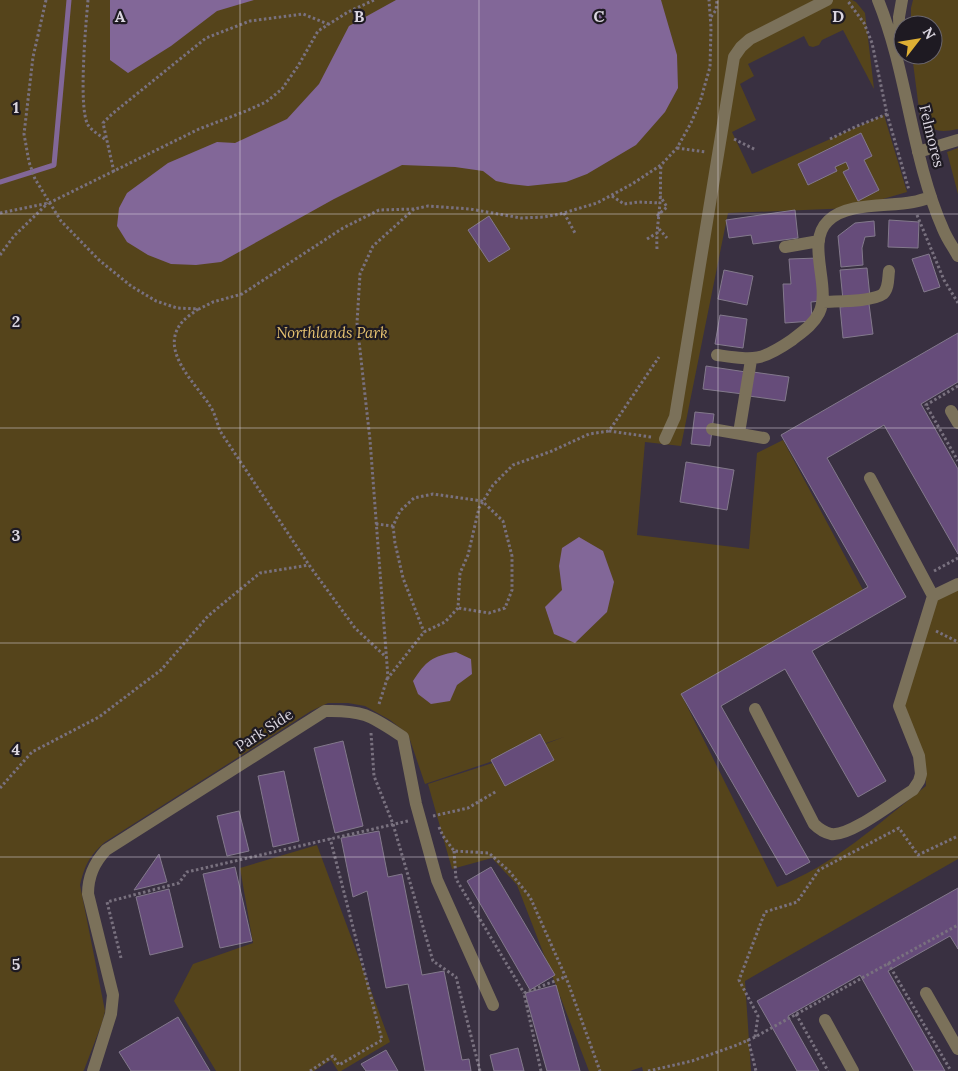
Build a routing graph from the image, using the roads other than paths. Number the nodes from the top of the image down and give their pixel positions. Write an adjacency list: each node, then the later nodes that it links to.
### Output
1 (827, 0): 20 (street)
2 (878, 0): 4 (street, Felmores)
3 (902, 0): 4 (street, Felmores)
4 (902, 78): 6 (street, Felmores)
5 (958, 140): 6 (street)
6 (918, 152): 7 (street, Felmores)
7 (931, 197): 8 (street); 10 (street, Felmores)
8 (819, 241): 9 (street); 12 (street)
9 (786, 247)
10 (958, 256)
11 (889, 271): 12 (street)
12 (823, 302): 14 (street)
13 (717, 355): 14 (street)
14 (751, 360): 18 (street)
15 (951, 411): 16 (street)
16 (958, 423)
17 (712, 429): 18 (street)
18 (739, 434): 19 (street)
19 (764, 438)
20 (665, 439)
21 (870, 478): 23 (street)
22 (958, 584): 23 (street)
23 (933, 596): 24 (street)
24 (755, 709)
25 (926, 993): 28 (street)
26 (493, 1005): 29 (street, Park Side)
27 (825, 1020): 30 (street)
28 (958, 1049)
29 (93, 1071)
30 (853, 1071)

